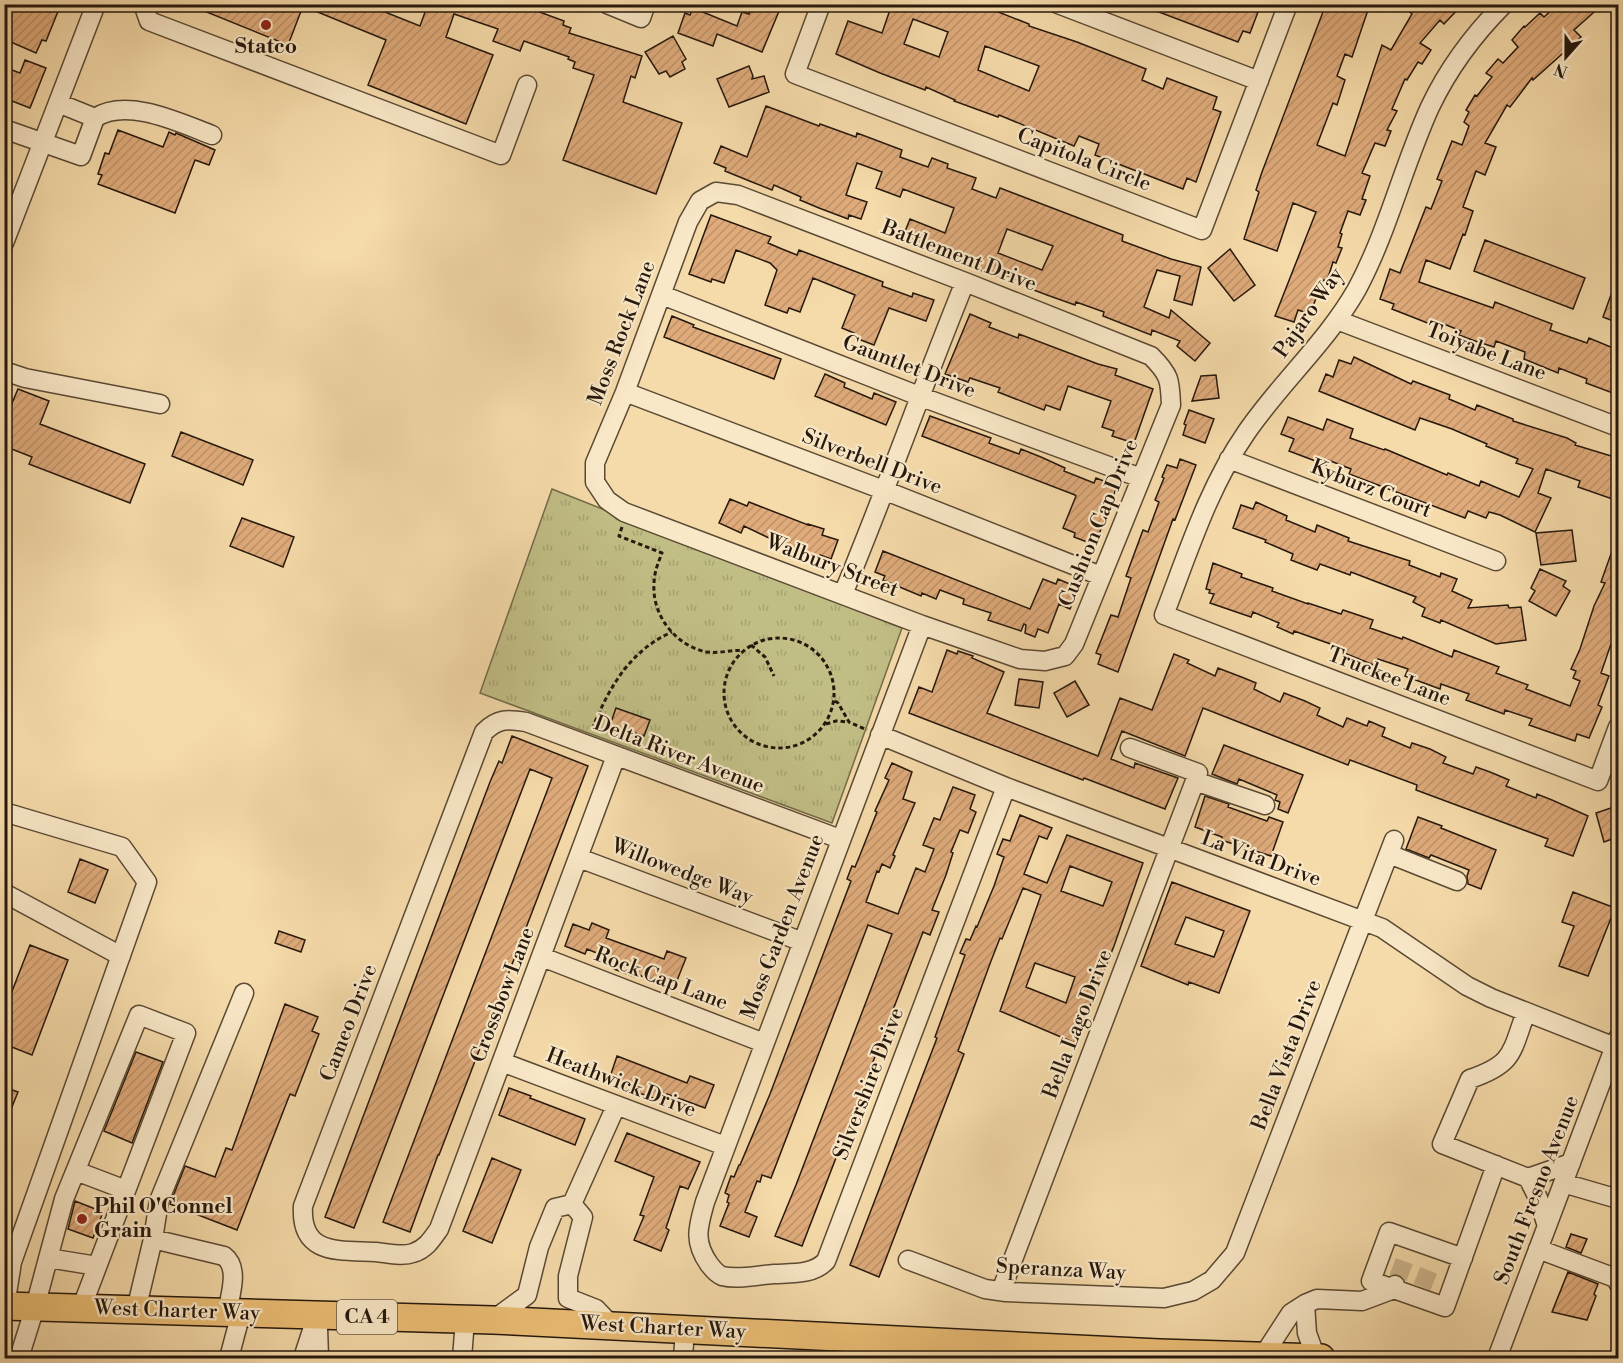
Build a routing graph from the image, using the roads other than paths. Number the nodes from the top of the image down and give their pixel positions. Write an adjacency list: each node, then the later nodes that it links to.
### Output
1 (96, 4): 11 (street)
2 (144, 4): 10 (street)
3 (607, 4): 8 (street)
4 (821, 4): 9 (street, Capitola Circle)
5 (1058, 4): 9 (street)
6 (1288, 4): 9 (street, Capitola Circle)
7 (1504, 4): 20 (street, Pajaro Way)
8 (644, 11)
9 (1258, 81)
10 (527, 85)
11 (58, 103): 12 (street); 15 (street)
12 (95, 118): 14 (street); 15 (street)
13 (4, 129): 15 (street)
14 (212, 135)
15 (43, 142): 17 (street)
16 (716, 192): 18 (street, Battlement Drive); 19 (street, Moss Rock Lane)
17 (4, 243)
18 (965, 282): 22 (street, Battlement Drive); 24 (street)
19 (662, 295): 23 (street, Moss Rock Lane); 24 (street, Gauntlet Drive)
20 (1337, 320): 26 (street, Toiyabe Lane); 27 (street, Pajaro Way)
21 (4, 370): 25 (street)
22 (1170, 385): 28 (street, Cushion Cap Drive)
23 (625, 392): 29 (street, Silverbell Drive); 30 (street, Moss Rock Lane)
24 (919, 396): 28 (street, Gauntlet Drive); 29 (street)
25 (160, 404)
26 (1618, 427)
27 (1229, 459): 31 (street, Kyburz Court); 34 (street, Pajaro Way)
28 (1141, 478): 32 (street, Cushion Cap Drive)
29 (886, 491): 32 (street, Silverbell Drive); 33 (street)
30 (607, 500): 33 (street, Walbury Street)
31 (1496, 561)
32 (1101, 576): 36 (street, Cushion Cap Drive)
33 (843, 594): 35 (street, Walbury Street)
34 (1164, 615): 38 (street, Truckee Lane)
35 (922, 625): 36 (street, Walbury Street); 39 (street, Moss Garden Avenue)
36 (1045, 661)
37 (501, 720): 41 (street, Delta River Avenue); 72 (street, Cameo Drive)
38 (1618, 727)
39 (880, 735): 43 (street, La Vita Drive); 46 (street, Moss Garden Avenue)
40 (1130, 748): 42 (street)
41 (616, 756): 46 (street, Delta River Avenue); 48 (street, Crossbow Lane)
42 (1197, 777): 44 (street); 47 (street, Bella Lago Drive)
43 (1006, 787): 47 (street, La Vita Drive); 73 (street, Silvershire Drive)
44 (1265, 806)
45 (4, 812): 53 (street)
46 (840, 839): 52 (street, Moss Garden Avenue)
47 (1169, 849): 51 (street, La Vita Drive); 83 (street, Bella Lago Drive)
48 (579, 858): 52 (street, Willowedge Way); 54 (street, Crossbow Lane)
49 (1457, 881): 51 (street, Bella Vista Drive)
50 (4, 893): 53 (street)
51 (1363, 920): 56 (street, La Vita Drive); 80 (street, Bella Vista Drive)
52 (803, 942): 58 (street, Moss Garden Avenue)
53 (121, 956): 77 (street)
54 (542, 957): 58 (street, Rock Cap Lane); 59 (street, Crossbow Lane)
55 (244, 993): 71 (street)
56 (1526, 1012): 57 (street, La Vita Drive); 63 (street)
57 (1617, 1042): 62 (street, South Fresno Avenue)
58 (764, 1043): 61 (street, Moss Garden Avenue)
59 (502, 1062): 60 (street, Heathwick Drive); 72 (street, Crossbow Lane)
60 (616, 1106): 61 (street, Heathwick Drive); 69 (street)
61 (725, 1146): 73 (street, Moss Garden Avenue)
62 (1571, 1163): 65 (street); 66 (street, South Fresno Avenue)
63 (1496, 1165): 65 (street); 76 (street)
64 (76, 1171): 67 (street); 67 (street); 75 (street)
65 (1528, 1178): 70 (street)
66 (1563, 1183): 68 (street); 70 (street, South Fresno Avenue)
67 (126, 1191): 79 (street)
68 (1618, 1199)
69 (572, 1204): 92 (street); 93 (street)
70 (1547, 1226): 74 (street, South Fresno Avenue)
71 (153, 1239): 88 (street); 89 (street)
72 (426, 1247)
73 (698, 1247)
74 (1538, 1249): 82 (street); 107 (street, South Fresno Avenue)
75 (48, 1258): 79 (street); 86 (street)
76 (1463, 1258): 81 (street); 81 (street)
77 (8, 1260): 85 (street)
78 (908, 1260): 83 (street, Speranza Way)
79 (97, 1266): 87 (street)
80 (1212, 1280): 83 (street, Speranza Way)
81 (1396, 1283): 84 (street)
82 (1618, 1283)
83 (1001, 1291)
84 (1305, 1304): 98 (street); 99 (street)
85 (5, 1306): 86 (highway, West Charter Way / CA 4)
86 (35, 1307): 87 (highway, West Charter Way / CA 4); 100 (street)
87 (81, 1309): 88 (highway, West Charter Way / CA 4)
88 (136, 1310): 89 (highway, West Charter Way / CA 4)
89 (234, 1313): 90 (highway, West Charter Way / CA 4); 101 (street)
90 (317, 1315): 91 (highway, West Charter Way / CA 4); 102 (street); 103 (street)
91 (465, 1320): 92 (highway, West Charter Way / CA 4); 104 (street)
92 (493, 1320): 93 (highway, West Charter Way / CA 4)
93 (612, 1326): 94 (highway, West Charter Way / CA 4)
94 (685, 1329): 95 (highway, West Charter Way / CA 4); 105 (street)
95 (959, 1351): 96 (highway, West Charter Way / CA 4)
96 (996, 1352): 97 (highway, West Charter Way / CA 4)
97 (1086, 1354): 98 (highway, West Charter Way / CA 4)
98 (1254, 1357): 99 (highway, West Charter Way / CA 4)
99 (1316, 1358): 106 (highway, West Charter Way / CA 4)
100 (18, 1359)
101 (229, 1359)
102 (303, 1359)
103 (319, 1359)
104 (462, 1359)
105 (683, 1359)
106 (1321, 1359)
107 (1497, 1359)

